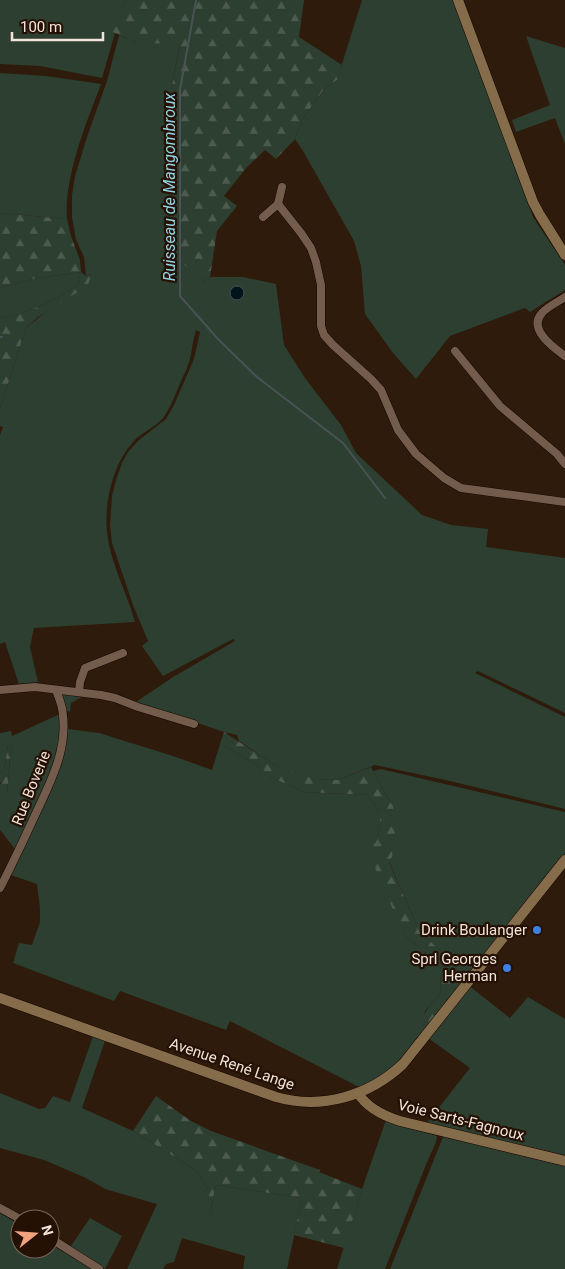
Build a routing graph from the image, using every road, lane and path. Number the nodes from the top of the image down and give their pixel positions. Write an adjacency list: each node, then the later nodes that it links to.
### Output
1 (458, 0): 5 (main road)
2 (282, 187): 3 (street)
3 (278, 204): 4 (street); 10 (street)
4 (263, 217)
5 (565, 255)
6 (565, 297): 8 (street)
7 (455, 351): 9 (street)
8 (565, 356)
9 (565, 464)
10 (565, 502)
11 (123, 653): 14 (street)
12 (0, 690): 13 (street)
13 (56, 690): 14 (street); 17 (street, Rue Boverie)
14 (79, 692): 15 (street)
15 (194, 724)
16 (565, 860): 19 (main road, Avenue René Lange)
17 (0, 888)
18 (0, 998): 19 (main road, Avenue René Lange)
19 (358, 1093): 20 (main road, Voie Sarts-Fagnoux)
20 (565, 1161)
21 (60, 1244): 22 (street)
22 (99, 1269)

